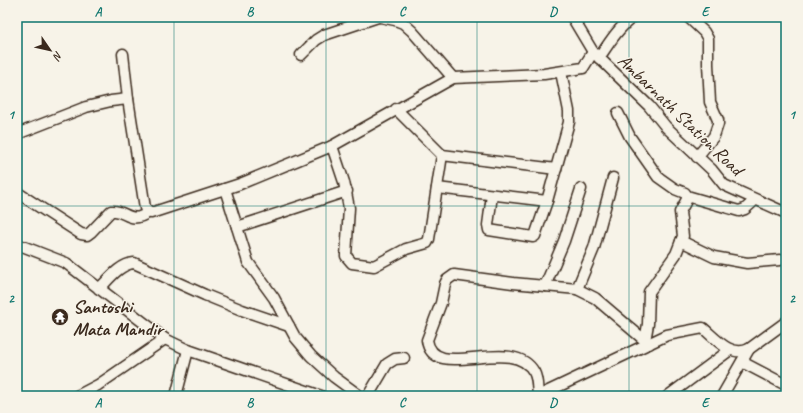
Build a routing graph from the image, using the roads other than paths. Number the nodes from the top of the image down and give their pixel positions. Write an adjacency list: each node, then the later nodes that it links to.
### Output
1 (379, 17): 6 (street); 9 (street)
2 (572, 17): 7 (street, Ambarnath Station Road)
3 (633, 17): 7 (street)
4 (688, 17): 16 (street)
5 (123, 54): 10 (street)
6 (301, 55)
7 (596, 55): 8 (street); 16 (street, Ambarnath Station Road)
8 (561, 72): 9 (street); 17 (street)
9 (453, 78): 11 (street)
10 (128, 99): 13 (street); 28 (street)
11 (396, 109): 14 (street); 15 (street)
12 (618, 113): 25 (street)
13 (17, 134)
14 (332, 146): 20 (street); 22 (street)
15 (442, 155): 17 (street); 19 (street)
16 (697, 156): 26 (street, Ambarnath Station Road)
17 (556, 169): 27 (street)
18 (612, 178): 36 (street)
19 (437, 188): 22 (street); 24 (street)
20 (225, 189): 28 (street); 30 (street)
21 (581, 189): 34 (street)
22 (347, 191): 30 (street)
23 (18, 193): 28 (street)
24 (492, 195): 27 (street); 27 (street)
25 (687, 196): 26 (street); 31 (street)
26 (755, 200): 29 (street, Ambarnath Station Road)
27 (547, 201)
28 (148, 212)
29 (786, 214)
30 (237, 227): 38 (street)
31 (681, 241): 33 (street); 40 (street)
32 (17, 244): 35 (street)
33 (780, 260)
34 (545, 286): 36 (street); 52 (street)
35 (99, 289): 38 (street); 39 (street)
36 (577, 289): 40 (street)
37 (786, 322): 41 (street)
38 (289, 326): 50 (street)
39 (166, 340): 42 (street); 47 (street)
40 (647, 342): 43 (street); 52 (street)
41 (749, 349): 43 (street); 45 (street)
42 (188, 350): 48 (street); 49 (street)
43 (730, 350): 53 (street)
44 (404, 358): 51 (street)
45 (742, 362): 46 (street); 54 (street)
46 (786, 385)
47 (77, 396)
48 (176, 396)
49 (320, 396)
50 (360, 396)
51 (368, 396)
52 (538, 396)
53 (668, 396)
54 (722, 396)

